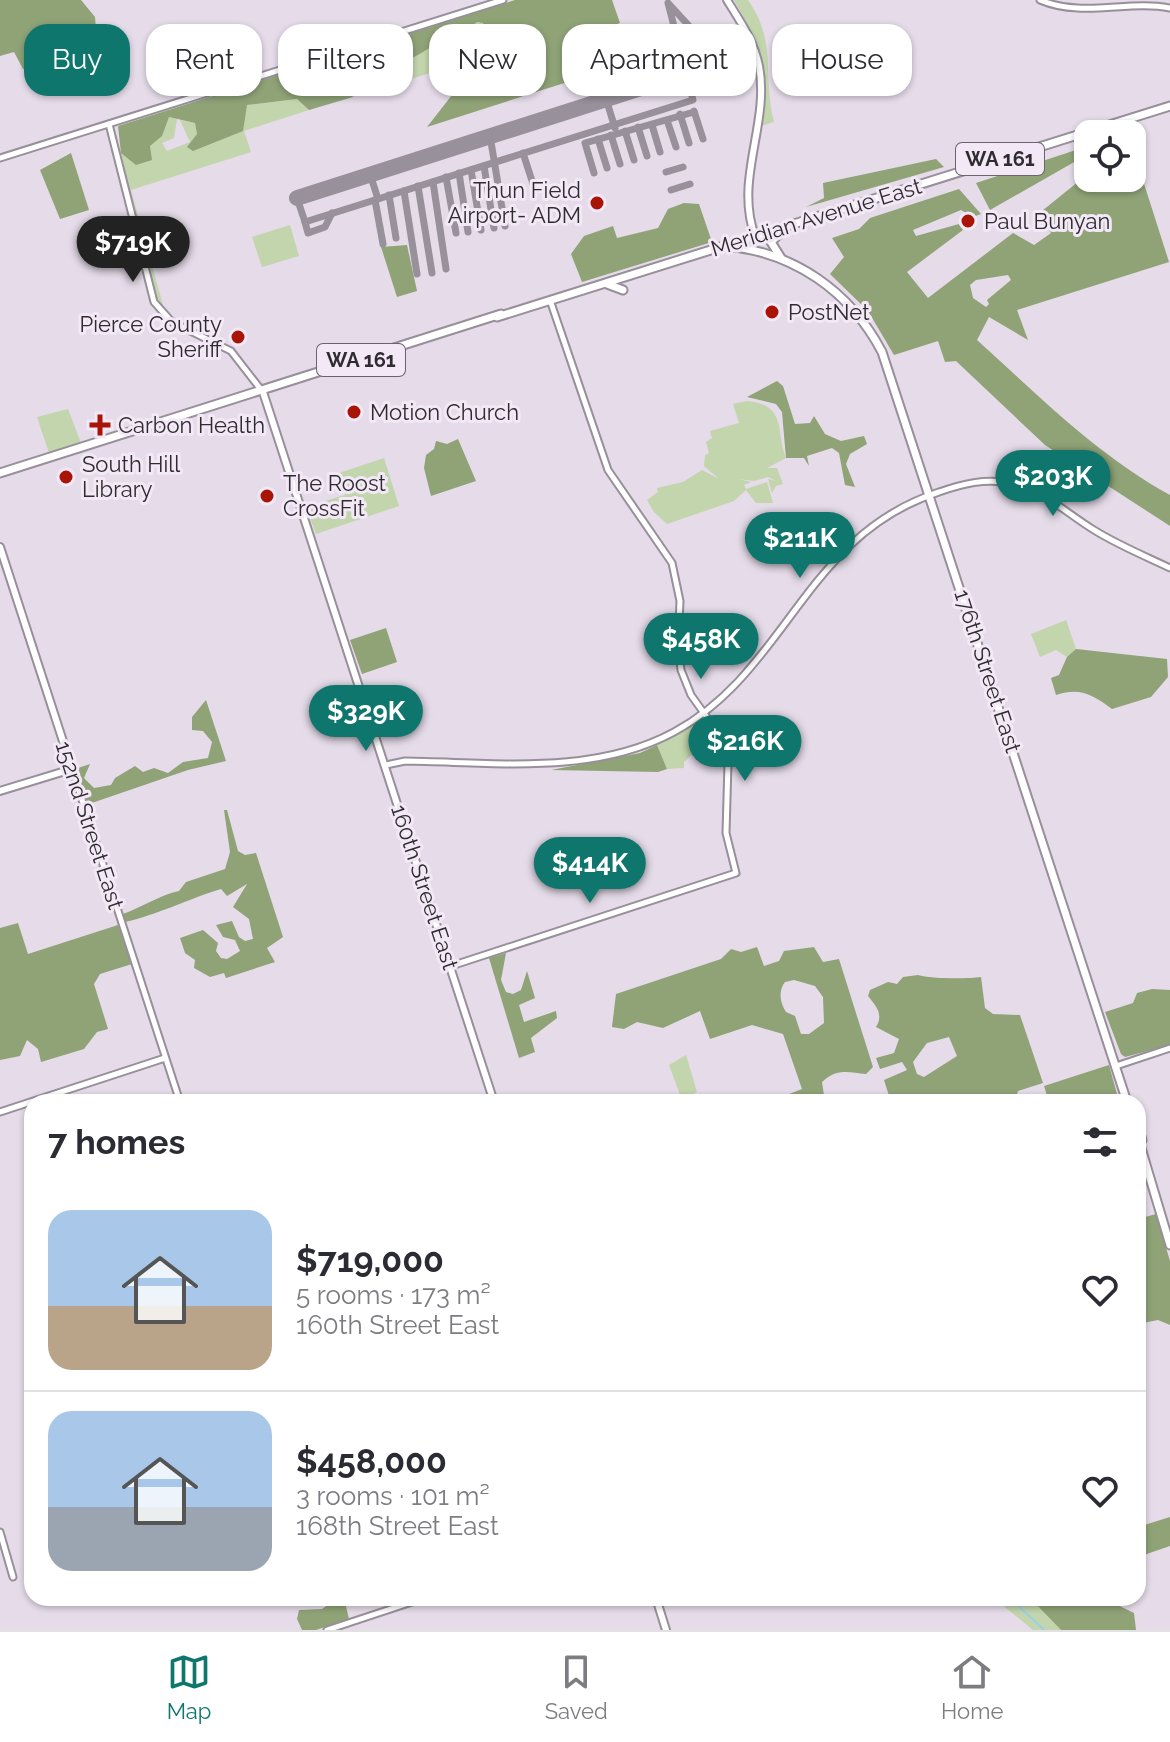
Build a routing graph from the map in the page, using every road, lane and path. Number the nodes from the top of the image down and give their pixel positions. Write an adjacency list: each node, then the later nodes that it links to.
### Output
1 (503, 0): 6 (street)
2 (727, 0): 9 (main road)
3 (1040, 0): 4 (street)
4 (1170, 8)
5 (1170, 106): 8 (main road, Meridian Avenue East / WA 161)
6 (109, 124): 7 (street); 20 (street, 160th Street East)
7 (0, 158)
8 (791, 225): 9 (main road, Meridian Avenue East / WA 161); 12 (main road)
9 (755, 236): 10 (main road, Meridian Avenue East / WA 161); 11 (main road)
10 (724, 246): 11 (main road, 176th Street East); 15 (main road, Meridian Avenue East / WA 161)
11 (763, 252): 12 (main road, 176th Street East)
12 (782, 260): 13 (main road, 176th Street East)
13 (805, 270): 14 (main road, 176th Street East); 16 (main road, 176th Street East)
14 (819, 278): 16 (main road); 22 (main road, 176th Street East)
15 (605, 283): 17 (main road); 18 (main road, Meridian Avenue East / WA 161)
16 (839, 289): 22 (main road, 176th Street East)
17 (623, 290)
18 (550, 300): 19 (main road, Meridian Avenue East / WA 161); 19 (main road, Meridian Avenue East / WA 161); 30 (street)
19 (497, 317): 20 (main road, Meridian Avenue East / WA 161)
20 (263, 393): 21 (main road, Meridian Avenue East / WA 161); 32 (main road, 160th Street East)
21 (0, 473)
22 (930, 495): 24 (street); 25 (main road, 176th Street East); 26 (main road, 176th Street East); 30 (street)
23 (0, 547): 33 (main road, 152nd Street East)
24 (1170, 568)
25 (957, 588): 26 (main road); 27 (main road, 176th Street East)
26 (969, 612): 28 (main road, 176th Street East)
27 (969, 626): 28 (main road); 29 (main road, 176th Street East)
28 (985, 663): 31 (main road, 176th Street East)
29 (988, 684): 31 (main road); 34 (main road, 176th Street East)
30 (704, 712): 32 (street); 41 (street)
31 (1001, 713): 36 (main road, 176th Street East)
32 (386, 765): 41 (main road, 160th Street East)
33 (72, 769): 35 (main road); 43 (street, 152nd Street East)
34 (1019, 781): 36 (main road); 37 (main road, 176th Street East)
35 (0, 791)
36 (1035, 815): 38 (main road, 176th Street East)
37 (1049, 870): 38 (main road); 39 (main road, 176th Street East)
38 (1065, 903): 40 (main road, 176th Street East)
39 (1067, 921): 40 (main road); 44 (main road, 176th Street East)
40 (1082, 953): 44 (main road, 176th Street East)
41 (451, 966): 47 (main road, 160th Street East)
42 (1170, 1048): 44 (street)
43 (165, 1058): 45 (street); 46 (street, 152nd Street East)
44 (1117, 1065): 48 (main road, 176th Street East)
45 (55, 1094)
46 (177, 1094)
47 (491, 1094)
48 (1126, 1094)
49 (24, 1104): 50 (street)
50 (0, 1112)
51 (1146, 1152): 54 (main road)
52 (1146, 1161): 54 (main road)
53 (1146, 1162): 56 (main road)
54 (1151, 1169): 55 (main road)
55 (1170, 1230)
56 (1170, 1245)
57 (0, 1532): 58 (street)
58 (13, 1577)
59 (403, 1606): 61 (street)
60 (658, 1606): 63 (main road)
61 (349, 1626): 62 (street)
62 (327, 1630)
63 (666, 1630)

